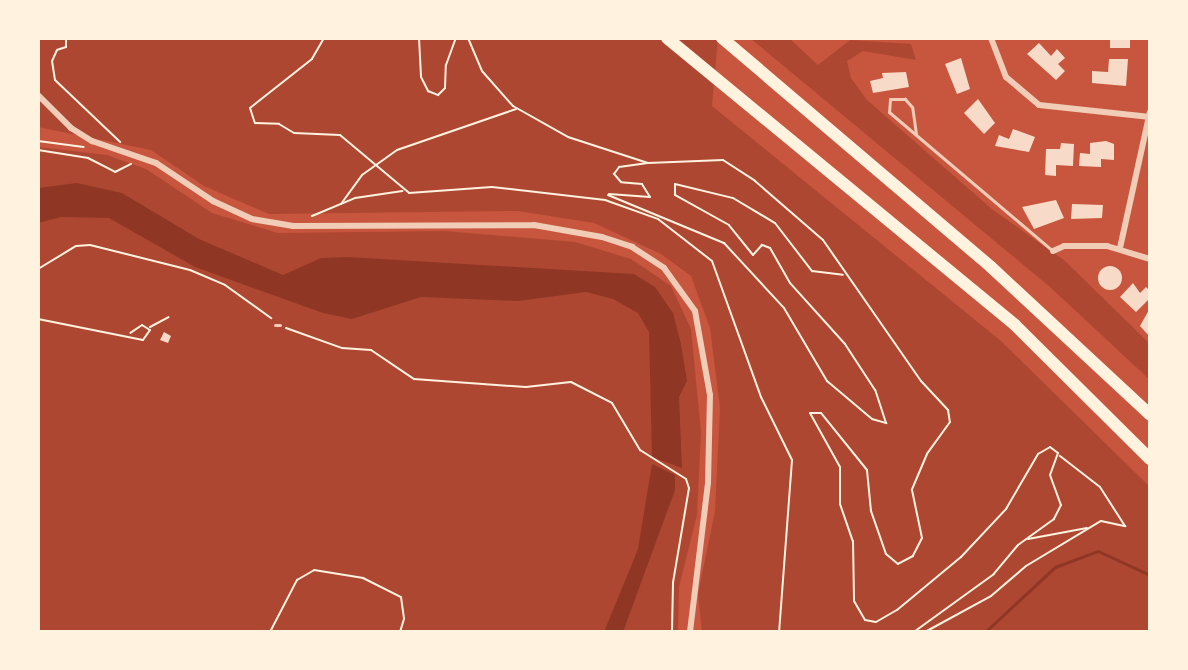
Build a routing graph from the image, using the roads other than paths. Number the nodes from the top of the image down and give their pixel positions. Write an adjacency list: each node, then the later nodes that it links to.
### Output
1 (667, 38): 11 (highway)
2 (722, 38): 10 (highway)
3 (991, 38): 5 (street)
4 (38, 95): 12 (street)
5 (1150, 115): 7 (street)
6 (916, 134): 6 (lane); 8 (lane)
7 (1120, 248): 8 (street); 9 (street)
8 (1053, 251)
9 (1150, 259)
10 (1150, 415)
11 (1150, 459)
12 (690, 632)

